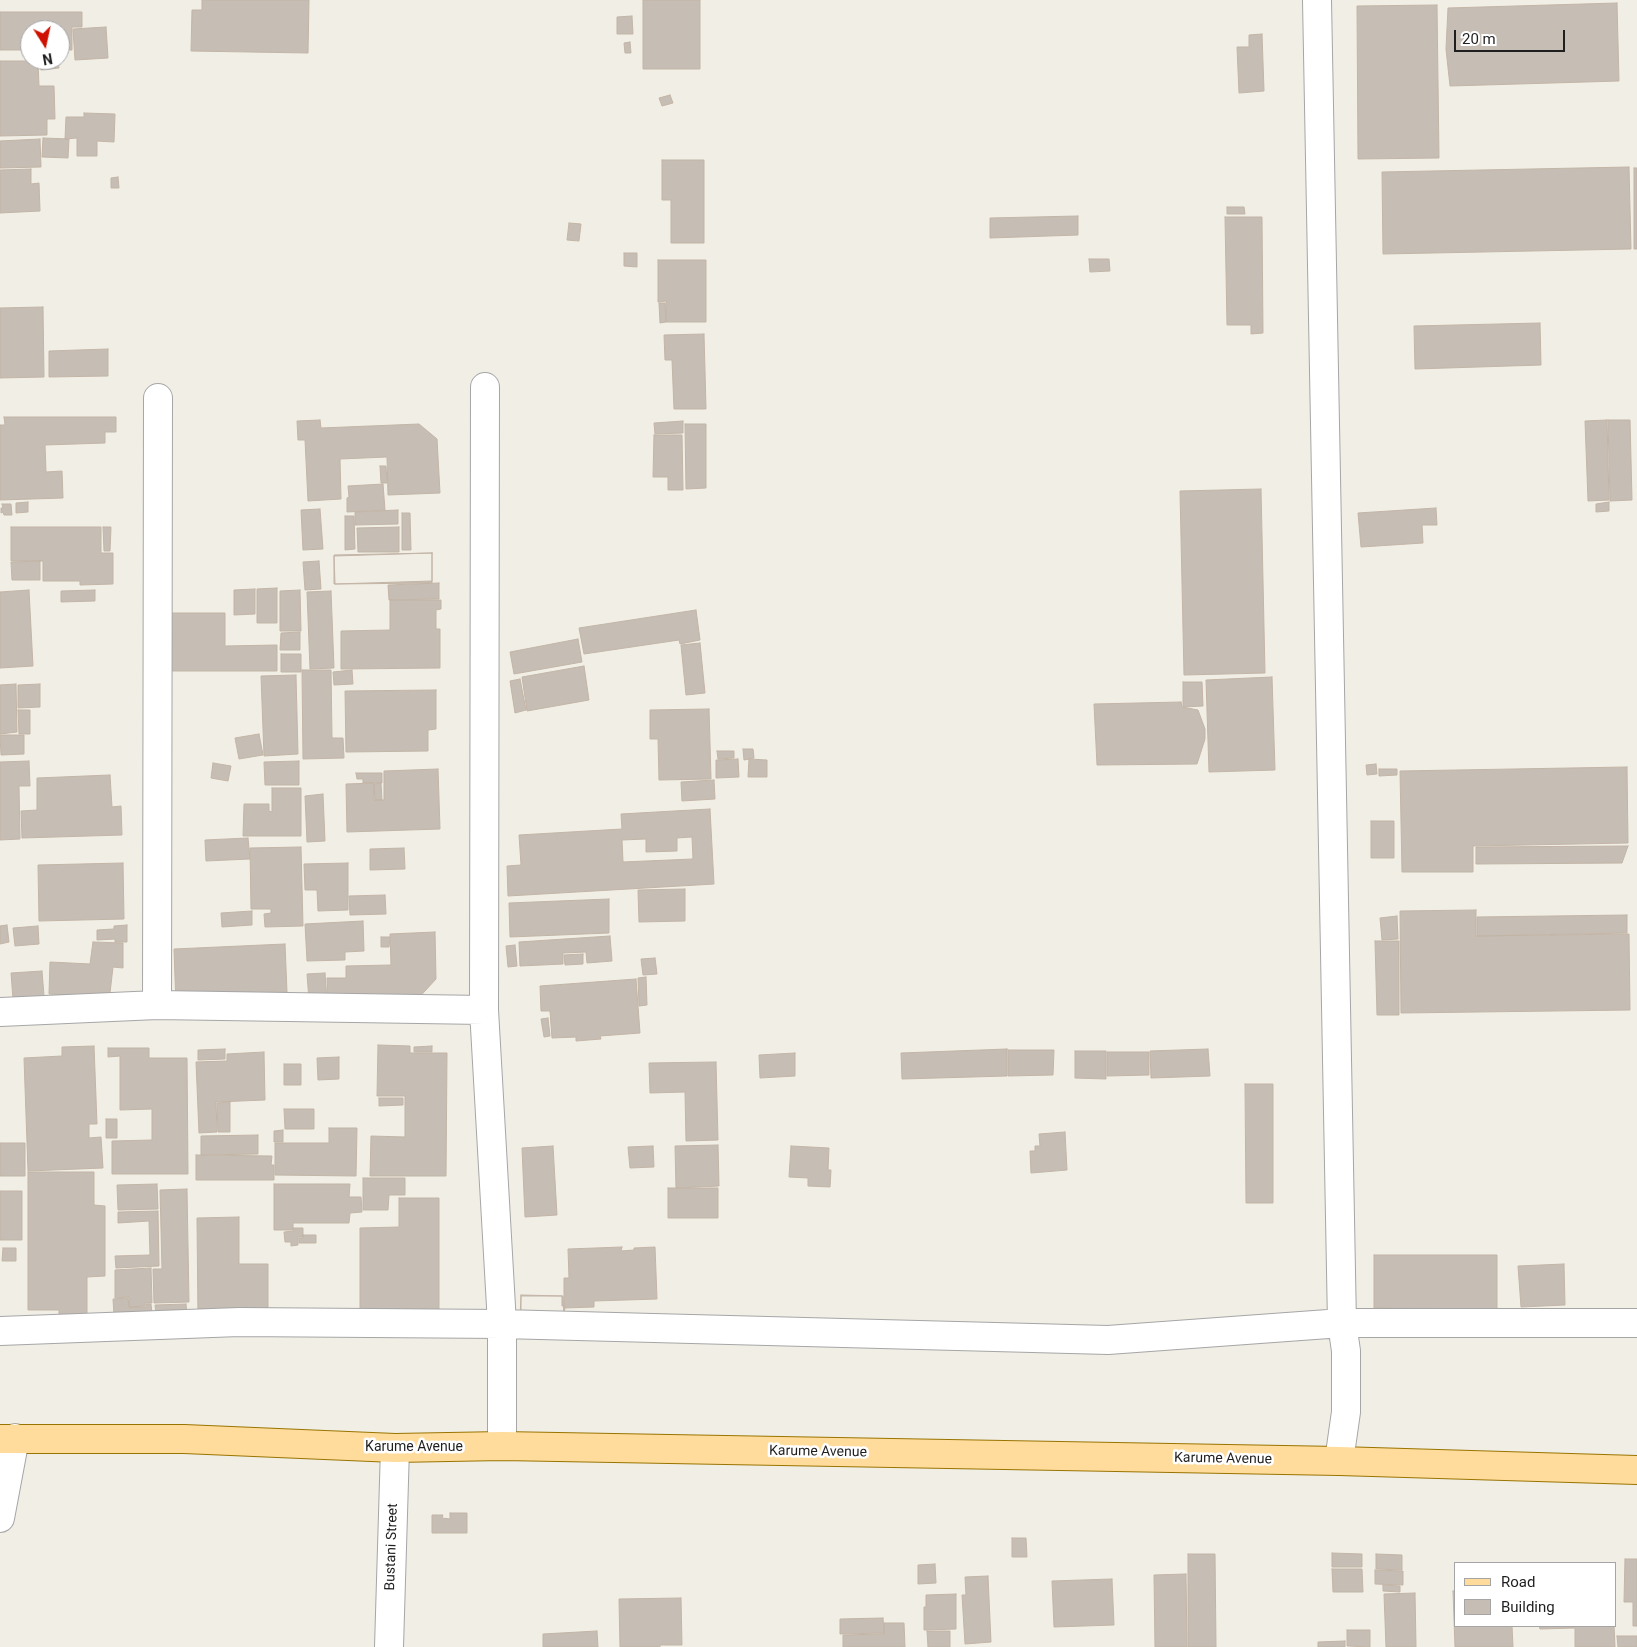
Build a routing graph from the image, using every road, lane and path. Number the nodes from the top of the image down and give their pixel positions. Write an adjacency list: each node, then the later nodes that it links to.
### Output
1 (1317, 0): 7 (street)
2 (485, 387): 5 (street)
3 (158, 398): 4 (street)
4 (157, 1005): 5 (street); 6 (street)
5 (484, 1010): 9 (street)
6 (0, 1012)
7 (1342, 1323): 8 (street); 9 (street); 14 (street)
8 (1637, 1323)
9 (502, 1324): 10 (street); 12 (street)
10 (0, 1331)
11 (7, 1439): 13 (main road, Karume Avenue); 16 (street)
12 (502, 1446): 13 (main road, Karume Avenue); 14 (main road, Karume Avenue)
13 (395, 1448): 17 (street, Bustani Street)
14 (1339, 1460): 15 (main road, Karume Avenue)
15 (1637, 1470)
16 (0, 1518)
17 (389, 1647)

